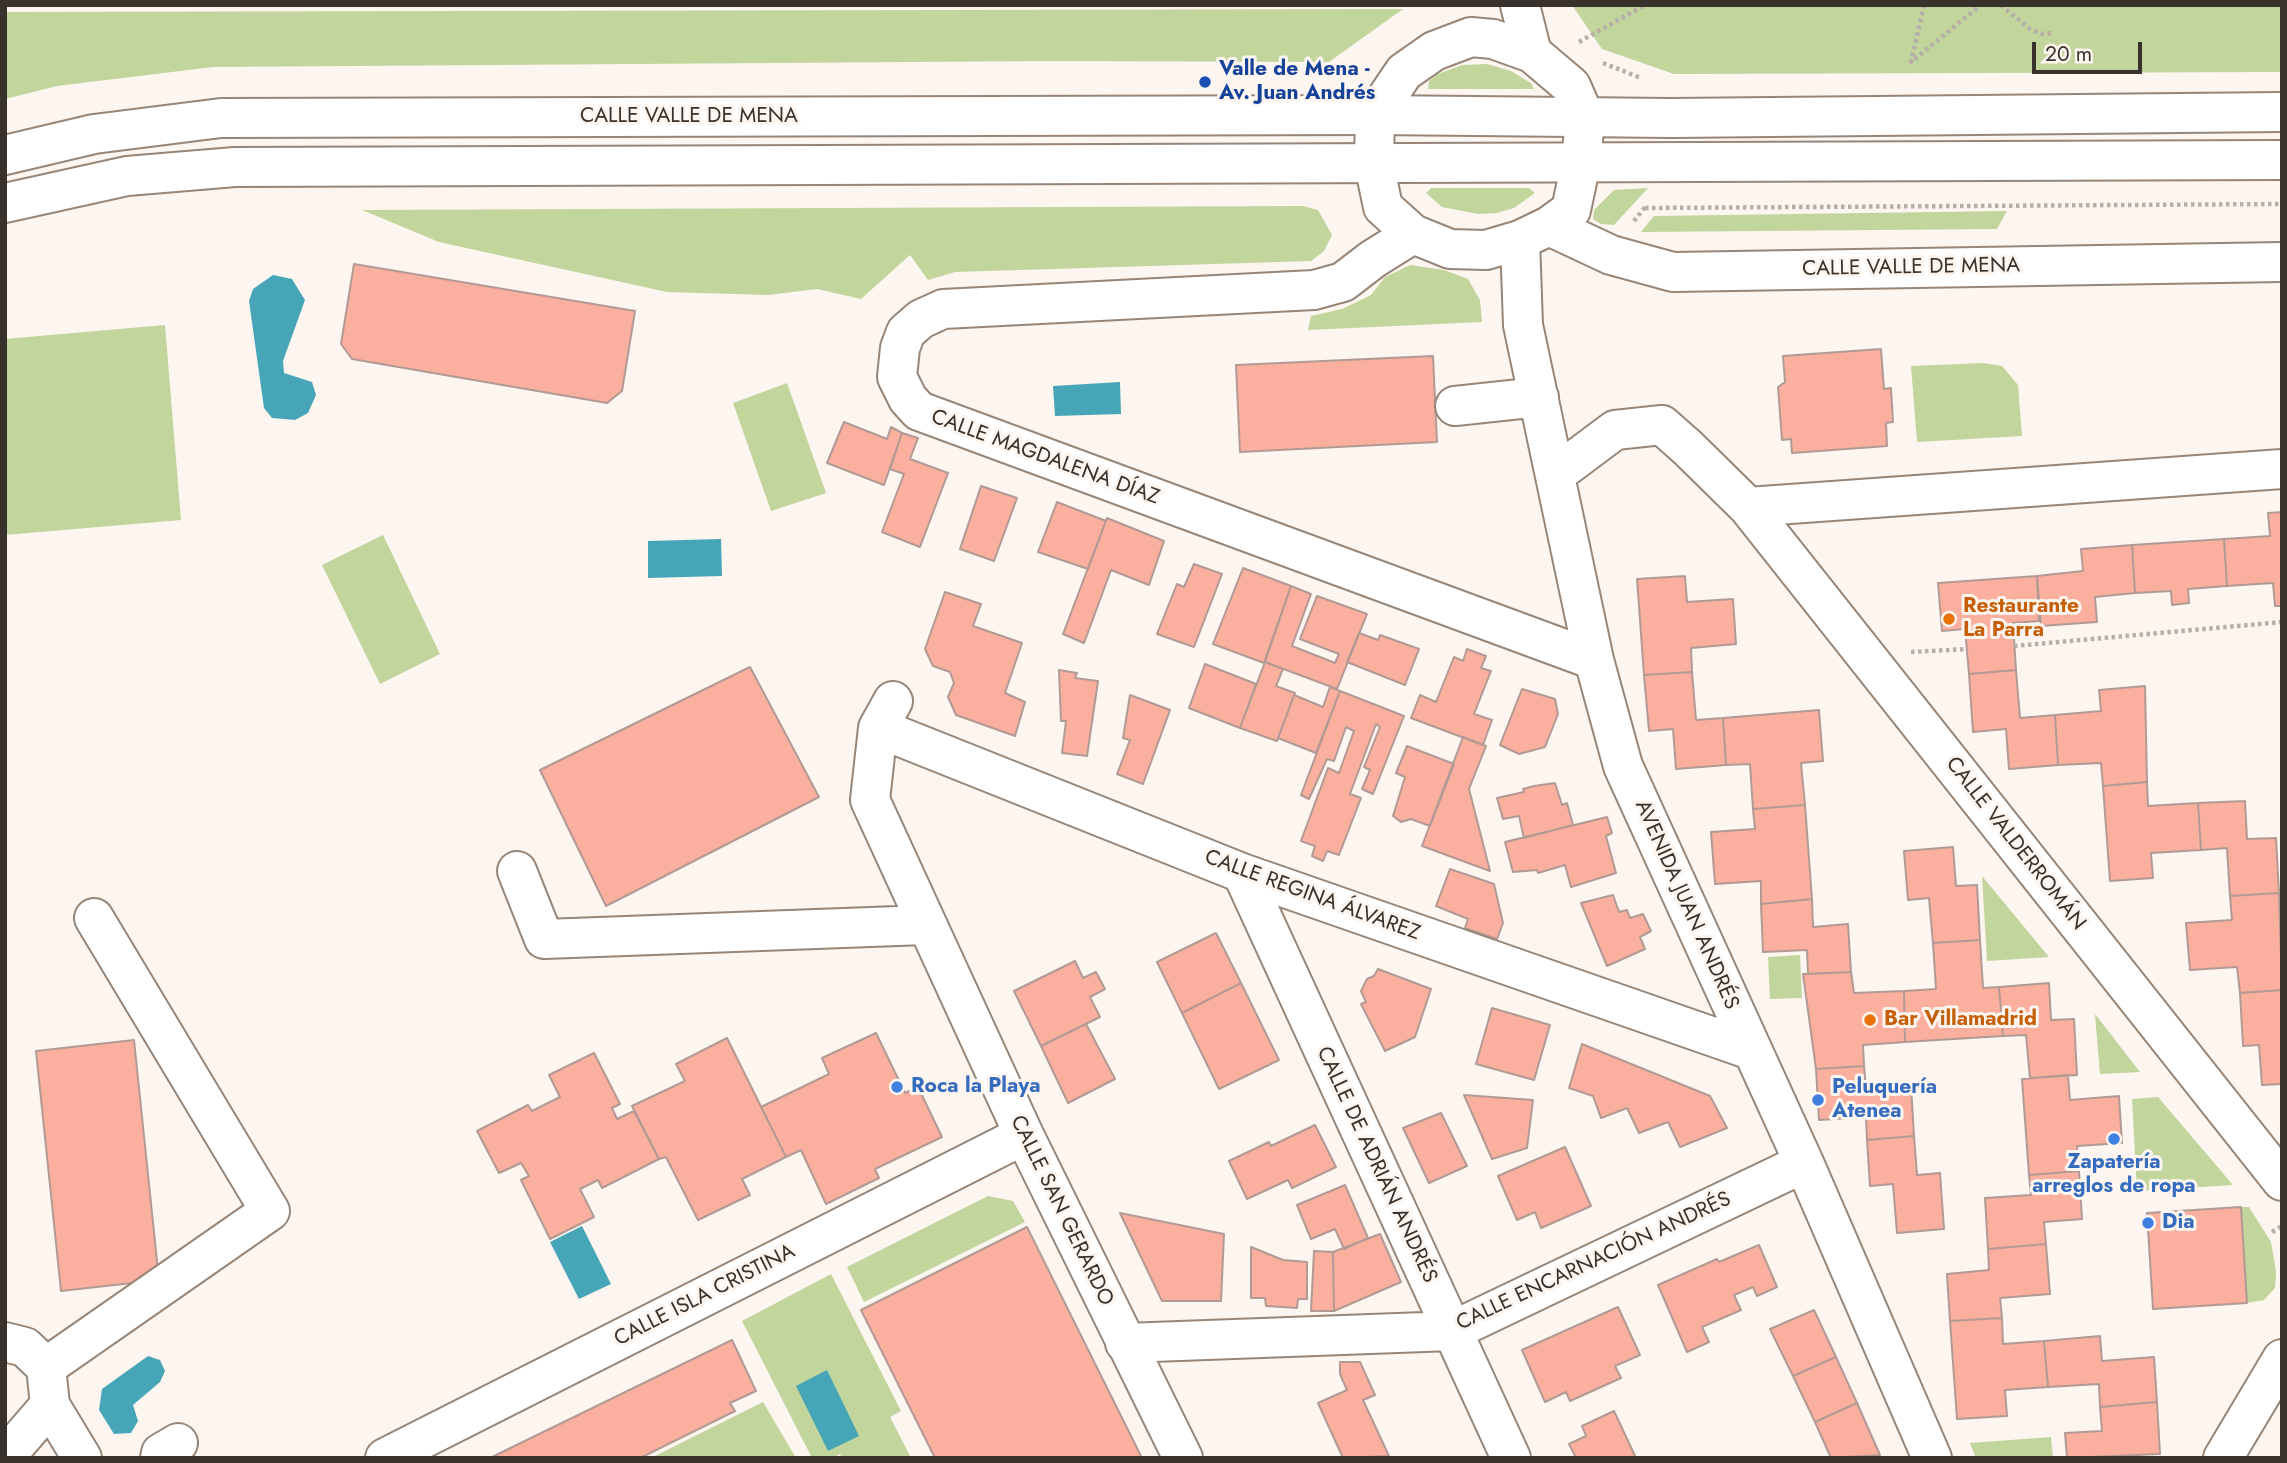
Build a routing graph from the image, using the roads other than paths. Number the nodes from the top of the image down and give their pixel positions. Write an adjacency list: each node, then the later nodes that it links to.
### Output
1 (1520, 5): 3 (street)
2 (1479, 21): 3 (street); 5 (street)
3 (1532, 53): 6 (street)
4 (2282, 112): 6 (street, CALLE VALLE DE MENA)
5 (1375, 115): 6 (street, CALLE VALLE DE MENA); 7 (street, CALLE VALLE DE MENA); 10 (street, CALLE VALLE DE MENA)
6 (1585, 118): 9 (street)
7 (5, 155)
8 (2282, 160): 9 (street)
9 (1581, 163): 10 (street); 13 (street)
10 (1374, 164): 11 (street); 12 (street, CALLE VALLE DE MENA)
11 (5, 204)
12 (1413, 234): 13 (street, CALLE VALLE DE MENA); 20 (street, CALLE MAGDALENA DÍAZ)
13 (1518, 239): 14 (street, CALLE VALLE DE MENA); 15 (street, AVENIDA JUAN ANDRÉS)
14 (2282, 262)
15 (1539, 397): 16 (street); 18 (street, AVENIDA JUAN ANDRÉS)
16 (1455, 406)
17 (2282, 469): 19 (street)
18 (1556, 474): 19 (street, CALLE VALDERROMÁN); 20 (street, AVENIDA JUAN ANDRÉS)
19 (1748, 507): 29 (street, CALLE VALDERROMÁN)
20 (1594, 660): 26 (street, AVENIDA JUAN ANDRÉS)
21 (886, 715): 23 (street, CALLE REGINA ÁLVAREZ); 25 (street, CALLE SAN GERARDO)
22 (517, 870): 25 (street)
23 (1242, 873): 26 (street, CALLE REGINA ÁLVAREZ); 30 (street, CALLE DE ADRIÁN ANDRÉS)
24 (94, 918): 34 (street)
25 (925, 925): 27 (street, CALLE SAN GERARDO)
26 (1751, 1050): 28 (street, AVENIDA JUAN ANDRÉS)
27 (1024, 1135): 32 (street, CALLE SAN GERARDO); 38 (street, CALLE ISLA CRISTINA)
28 (1804, 1163): 30 (street, CALLE ENCARNACIÓN ANDRÉS); 41 (street, AVENIDA JUAN ANDRÉS)
29 (2282, 1181)
30 (1452, 1331): 32 (street, CALLE ENCARNACIÓN ANDRÉS); 40 (street, CALLE DE ADRIÁN ANDRÉS)
31 (5, 1342): 34 (street)
32 (1125, 1343): 39 (street, CALLE SAN GERARDO)
33 (2282, 1359): 42 (street)
34 (46, 1367): 35 (street)
35 (50, 1405): 36 (street); 37 (street)
36 (5, 1457)
37 (82, 1458)
38 (385, 1458)
39 (1183, 1458)
40 (1511, 1458)
41 (1932, 1458)
42 (2223, 1458)

